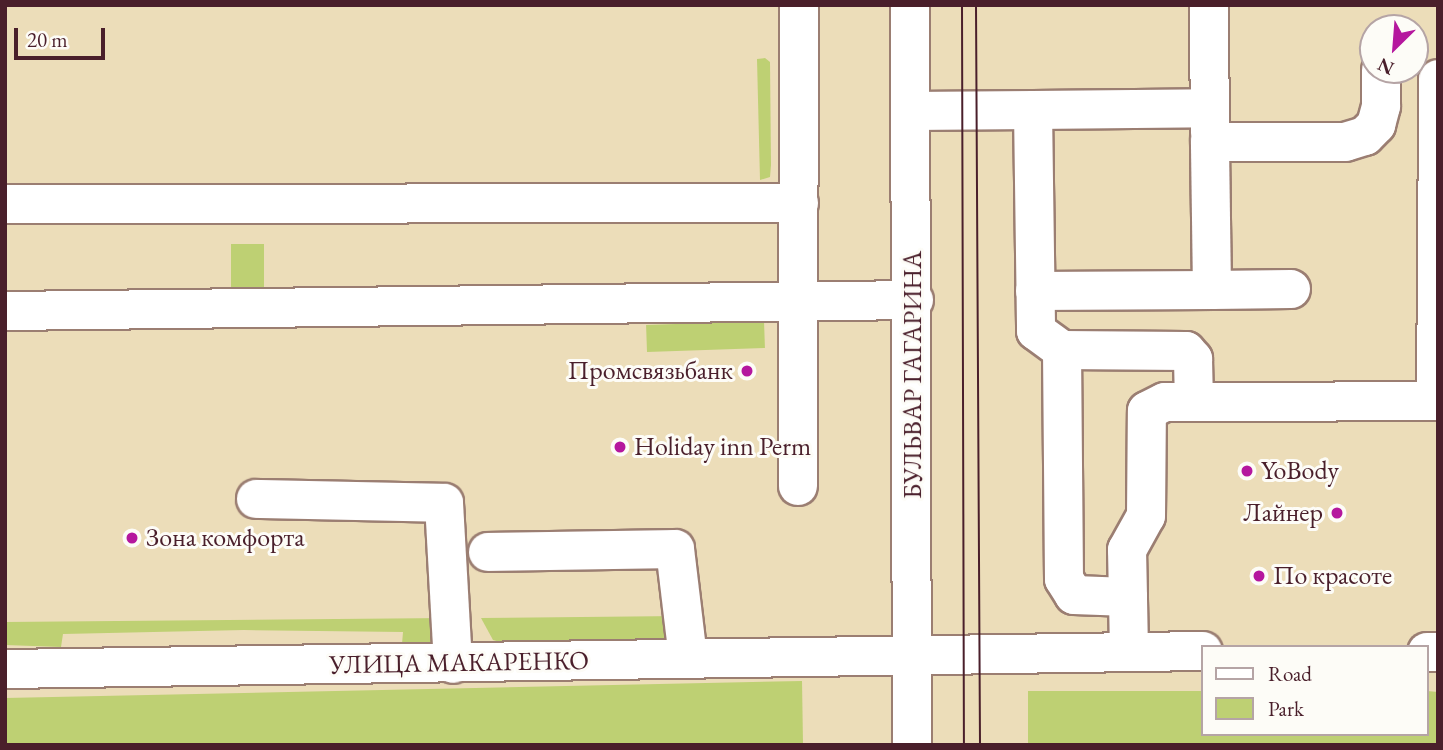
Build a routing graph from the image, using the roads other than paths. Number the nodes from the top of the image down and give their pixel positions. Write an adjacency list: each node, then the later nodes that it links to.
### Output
1 (799, 5): 9 (main road)
2 (910, 5): 7 (main road, БУЛЬВАР ГАГАРИНА)
3 (1209, 5): 8 (main road)
4 (1438, 79): 18 (main road)
5 (1381, 84): 8 (main road)
6 (1033, 110): 7 (main road); 8 (main road); 13 (main road)
7 (911, 111): 14 (main road, БУЛЬВАР ГАГАРИНА)
8 (1210, 125): 12 (main road)
9 (799, 203): 10 (main road); 15 (main road)
10 (5, 204)
11 (1291, 289): 12 (main road)
12 (1212, 290): 13 (main road)
13 (1035, 291): 17 (main road)
14 (914, 300): 15 (main road); 26 (main road, БУЛЬВАР ГАГАРИНА)
15 (797, 301): 16 (main road); 20 (main road)
16 (5, 311)
17 (1062, 350): 19 (main road); 23 (main road)
18 (1437, 400): 19 (main road)
19 (1194, 402): 23 (main road)
20 (798, 486)
21 (256, 499): 28 (main road)
22 (488, 552): 27 (main road)
23 (1128, 597): 24 (main road)
24 (1129, 651): 25 (main road, УЛИЦА МАКАРЕНКО); 26 (main road, УЛИЦА МАКАРЕНКО)
25 (1202, 651)
26 (913, 655): 27 (main road, УЛИЦА МАКАРЕНКО); 30 (main road, БУЛЬВАР ГАГАРИНА)
27 (688, 658): 28 (main road, УЛИЦА МАКАРЕНКО)
28 (453, 664): 29 (main road, УЛИЦА МАКАРЕНКО)
29 (5, 668)
30 (912, 745)

